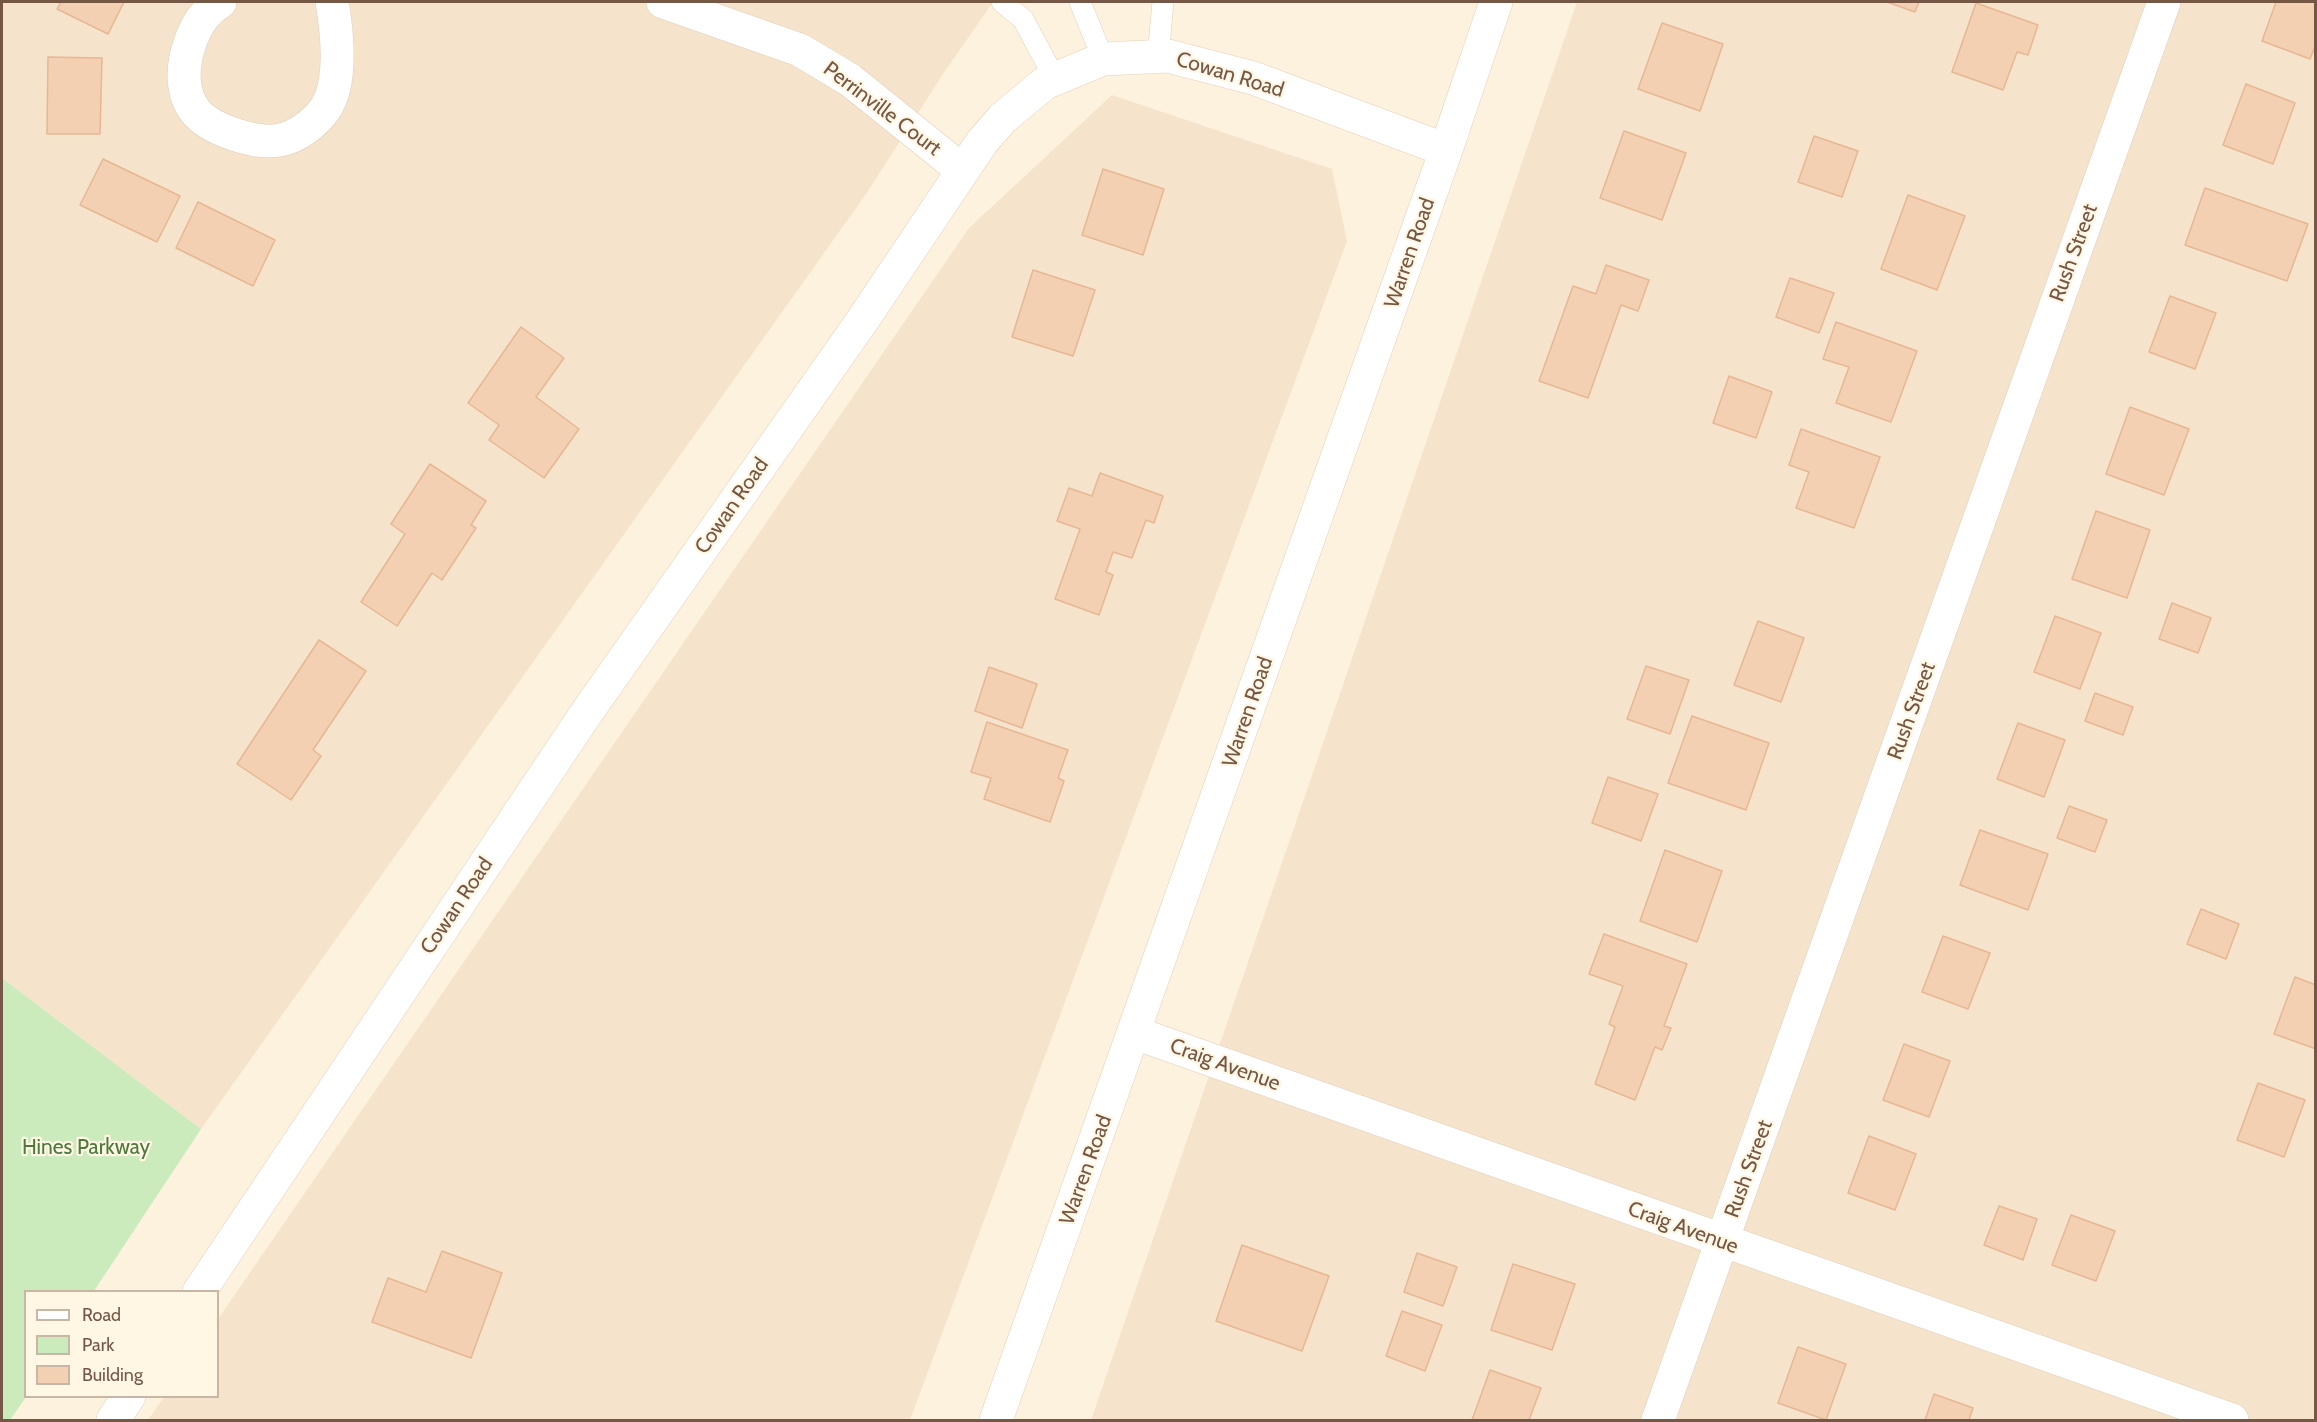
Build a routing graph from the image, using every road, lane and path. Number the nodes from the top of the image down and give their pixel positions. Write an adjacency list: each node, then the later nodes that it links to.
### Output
1 (220, 2): 2 (street)
2 (332, 2)
3 (663, 2): 13 (street, Perrinville Court)
4 (1002, 2): 11 (lane)
5 (1080, 2): 10 (lane)
6 (1163, 2): 9 (lane)
7 (1496, 2): 12 (street, Warren Road)
8 (2164, 2): 15 (street, Rush Street)
9 (1158, 57): 10 (street, Cowan Road); 12 (street, Cowan Road)
10 (1104, 59): 11 (street, Cowan Road)
11 (1055, 79): 13 (street, Cowan Road)
12 (1446, 150): 14 (street, Warren Road)
13 (962, 170): 16 (street, Cowan Road)
14 (1135, 1033): 15 (street, Craig Avenue); 19 (street, Warren Road)
15 (1723, 1242): 20 (street, Rush Street); 21 (street, Craig Avenue)
16 (200, 1290)
17 (128, 1398): 18 (street)
18 (113, 1420)
19 (996, 1420)
20 (1658, 1420)
21 (2232, 1420)

